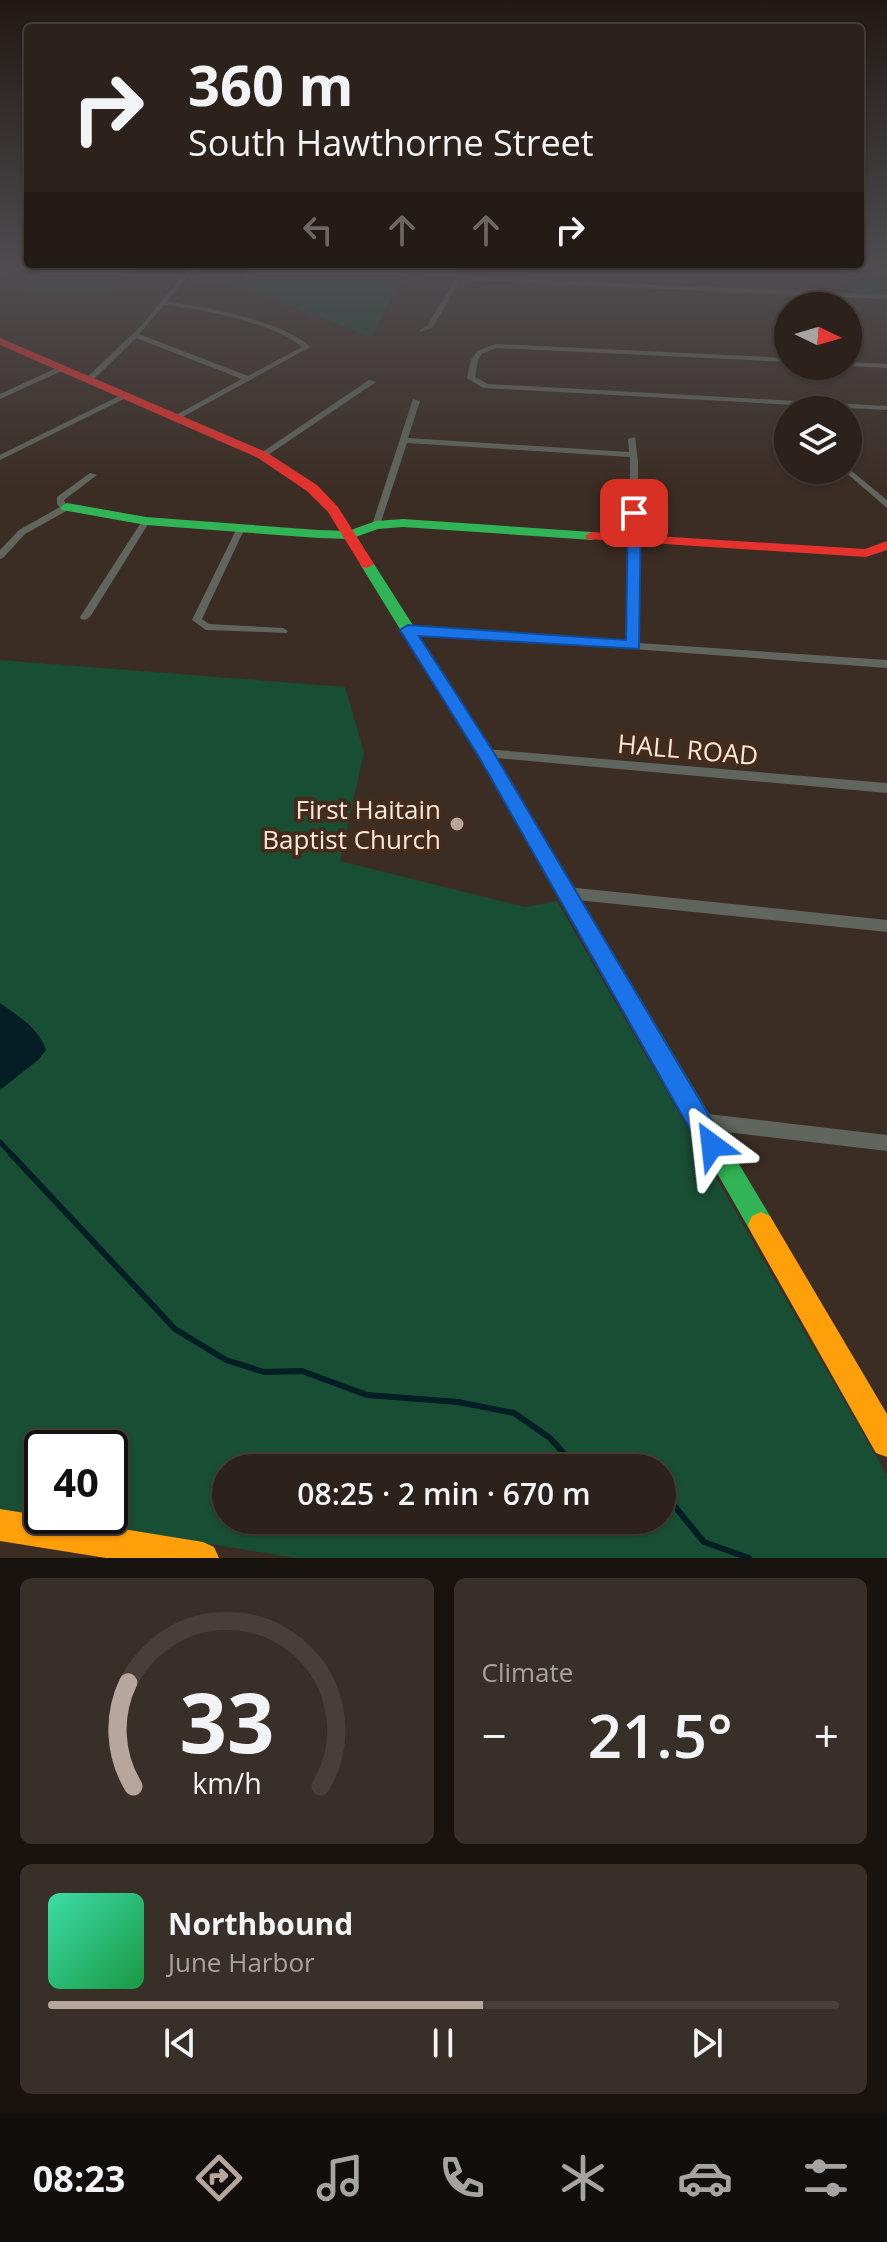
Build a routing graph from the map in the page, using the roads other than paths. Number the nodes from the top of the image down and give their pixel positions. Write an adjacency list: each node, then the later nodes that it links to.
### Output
1 (127, 343): 9 (street)
2 (155, 343): 10 (street)
3 (304, 343): 10 (street)
4 (3, 345): 8 (street)
5 (774, 359): 15 (street)
6 (862, 365): 7 (street)
7 (887, 366)
8 (64, 368): 9 (street); 13 (street)
9 (89, 379): 12 (street)
10 (248, 379): 16 (street)
11 (372, 382): 19 (street)
12 (126, 396): 16 (street); 21 (street)
13 (0, 397)
14 (416, 401): 18 (street)
15 (887, 408)
16 (177, 418): 19 (street)
17 (632, 439): 20 (street)
18 (403, 440): 20 (street); 27 (street)
19 (262, 455): 29 (street)
20 (632, 455): 30 (street)
21 (0, 458)
22 (93, 475): 25 (street)
23 (862, 483): 24 (street)
24 (887, 505)
25 (67, 507): 26 (street); 32 (street)
26 (146, 521): 28 (street); 33 (street)
27 (376, 525): 29 (street); 30 (street)
28 (241, 528): 29 (street); 35 (street)
29 (350, 535): 34 (street)
30 (634, 538): 31 (street); 36 (street)
31 (887, 545)
32 (0, 556)
33 (85, 617)
34 (408, 630): 36 (street); 38 (street)
35 (283, 631)
36 (634, 646): 37 (street)
37 (887, 664)
38 (485, 753): 39 (street, HALL ROAD); 40 (street)
39 (887, 788)
40 (567, 893): 41 (street); 42 (street)
41 (887, 926)
42 (699, 1121): 43 (street); 44 (street)
43 (887, 1143)
44 (887, 1442)
45 (0, 1525): 46 (street)
46 (203, 1558)

